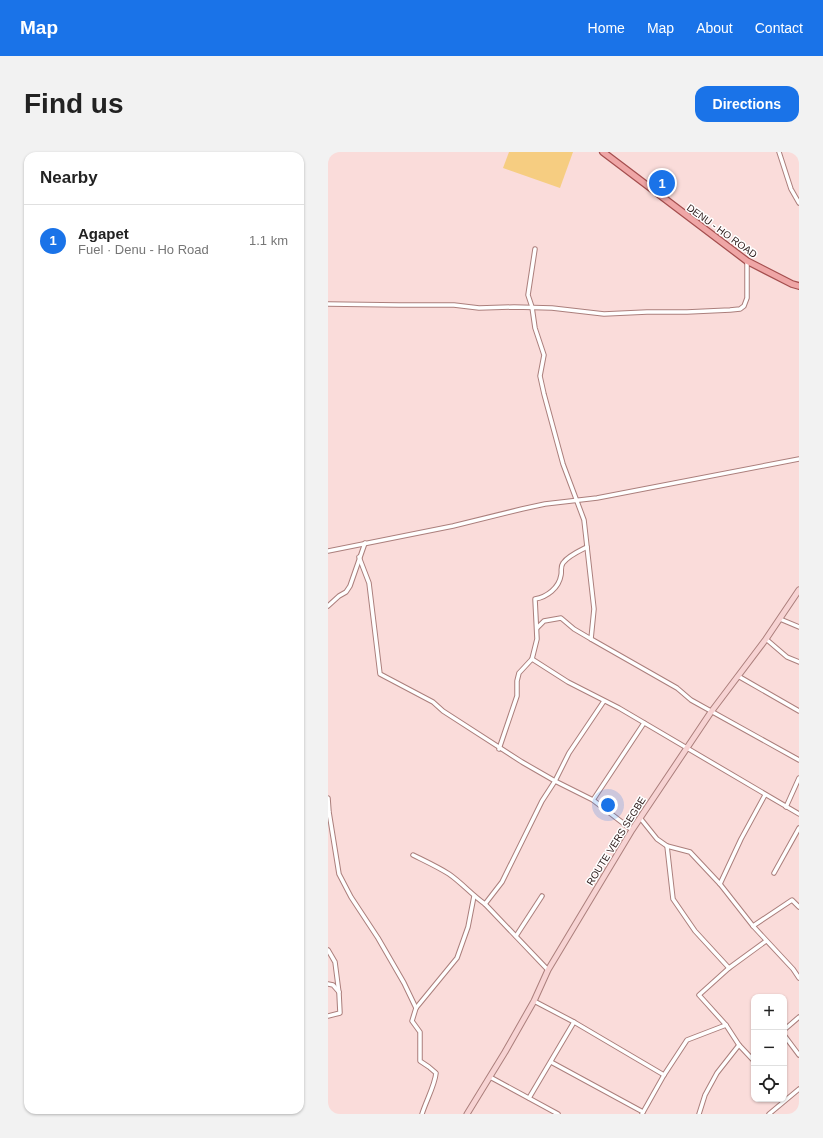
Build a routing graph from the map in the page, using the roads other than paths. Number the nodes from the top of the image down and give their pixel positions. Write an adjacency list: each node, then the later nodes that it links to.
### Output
1 (603, 152): 5 (main road, DENU - HO ROAD)
2 (779, 152): 3 (street)
3 (799, 203)
4 (535, 249): 8 (street)
5 (747, 261): 6 (main road, DENU - HO ROAD); 8 (street)
6 (799, 286)
7 (328, 304): 8 (street)
8 (532, 307): 10 (street)
9 (799, 458): 10 (street)
10 (577, 501): 11 (street); 12 (street)
11 (365, 543): 13 (street); 14 (street)
12 (587, 548): 19 (street); 20 (street)
13 (328, 551)
14 (360, 557): 16 (street); 29 (street)
15 (799, 590): 17 (main road, ROUTE VERS SEGBE)
16 (328, 606)
17 (780, 619): 18 (street); 21 (main road, ROUTE VERS SEGBE)
18 (799, 627)
19 (537, 629): 20 (street); 22 (street)
20 (591, 639): 27 (street)
21 (766, 639): 23 (street); 24 (main road, ROUTE VERS SEGBE)
22 (532, 659): 25 (street); 29 (street)
23 (799, 662)
24 (738, 676): 26 (street); 27 (main road, ROUTE VERS SEGBE)
25 (604, 701): 28 (street); 33 (street)
26 (799, 711)
27 (711, 712): 30 (main road, ROUTE VERS SEGBE); 31 (street)
28 (644, 723): 30 (street); 36 (street)
29 (499, 748): 33 (street)
30 (686, 748): 34 (street); 39 (main road, ROUTE VERS SEGBE)
31 (799, 760)
32 (799, 778): 37 (street)
33 (555, 781): 36 (street); 48 (street)
34 (765, 795): 37 (street); 45 (street)
35 (328, 798): 60 (street)
36 (593, 800): 41 (street)
37 (786, 807): 38 (street)
38 (799, 814)
39 (641, 819): 41 (main road, ROUTE VERS SEGBE); 42 (street)
40 (799, 828): 44 (street)
41 (632, 830): 55 (main road, ROUTE VERS SEGBE)
42 (667, 846): 45 (street); 54 (street)
43 (414, 855): 46 (street)
44 (774, 873)
45 (720, 884): 50 (street)
46 (474, 896): 48 (street); 60 (street)
47 (542, 896): 51 (street)
48 (485, 904): 51 (street)
49 (799, 907): 50 (street)
50 (753, 926): 52 (street)
51 (516, 936): 55 (street)
52 (766, 941): 54 (street); 56 (street)
53 (328, 950): 58 (street)
54 (729, 968): 64 (street)
55 (548, 970): 59 (main road, ROUTE VERS SEGBE)
56 (799, 978)
57 (328, 984): 58 (street)
58 (339, 993): 61 (street)
59 (534, 1001): 63 (street); 72 (main road, ROUTE VERS SEGBE)
60 (416, 1008): 76 (street)
61 (328, 1016)
62 (799, 1017): 65 (street)
63 (574, 1022): 70 (street); 71 (street)
64 (726, 1025): 67 (street); 71 (street)
65 (787, 1027)
66 (788, 1041): 68 (street)
67 (739, 1045): 69 (street); 79 (street)
68 (799, 1055)
69 (751, 1058)
70 (550, 1062): 74 (street); 75 (street)
71 (664, 1075): 75 (street)
72 (490, 1077): 74 (street); 77 (main road, ROUTE VERS SEGBE)
73 (799, 1089): 80 (street)
74 (529, 1098): 78 (street)
75 (642, 1113)
76 (422, 1114)
77 (467, 1114)
78 (558, 1114)
79 (699, 1114)
80 (769, 1114)

